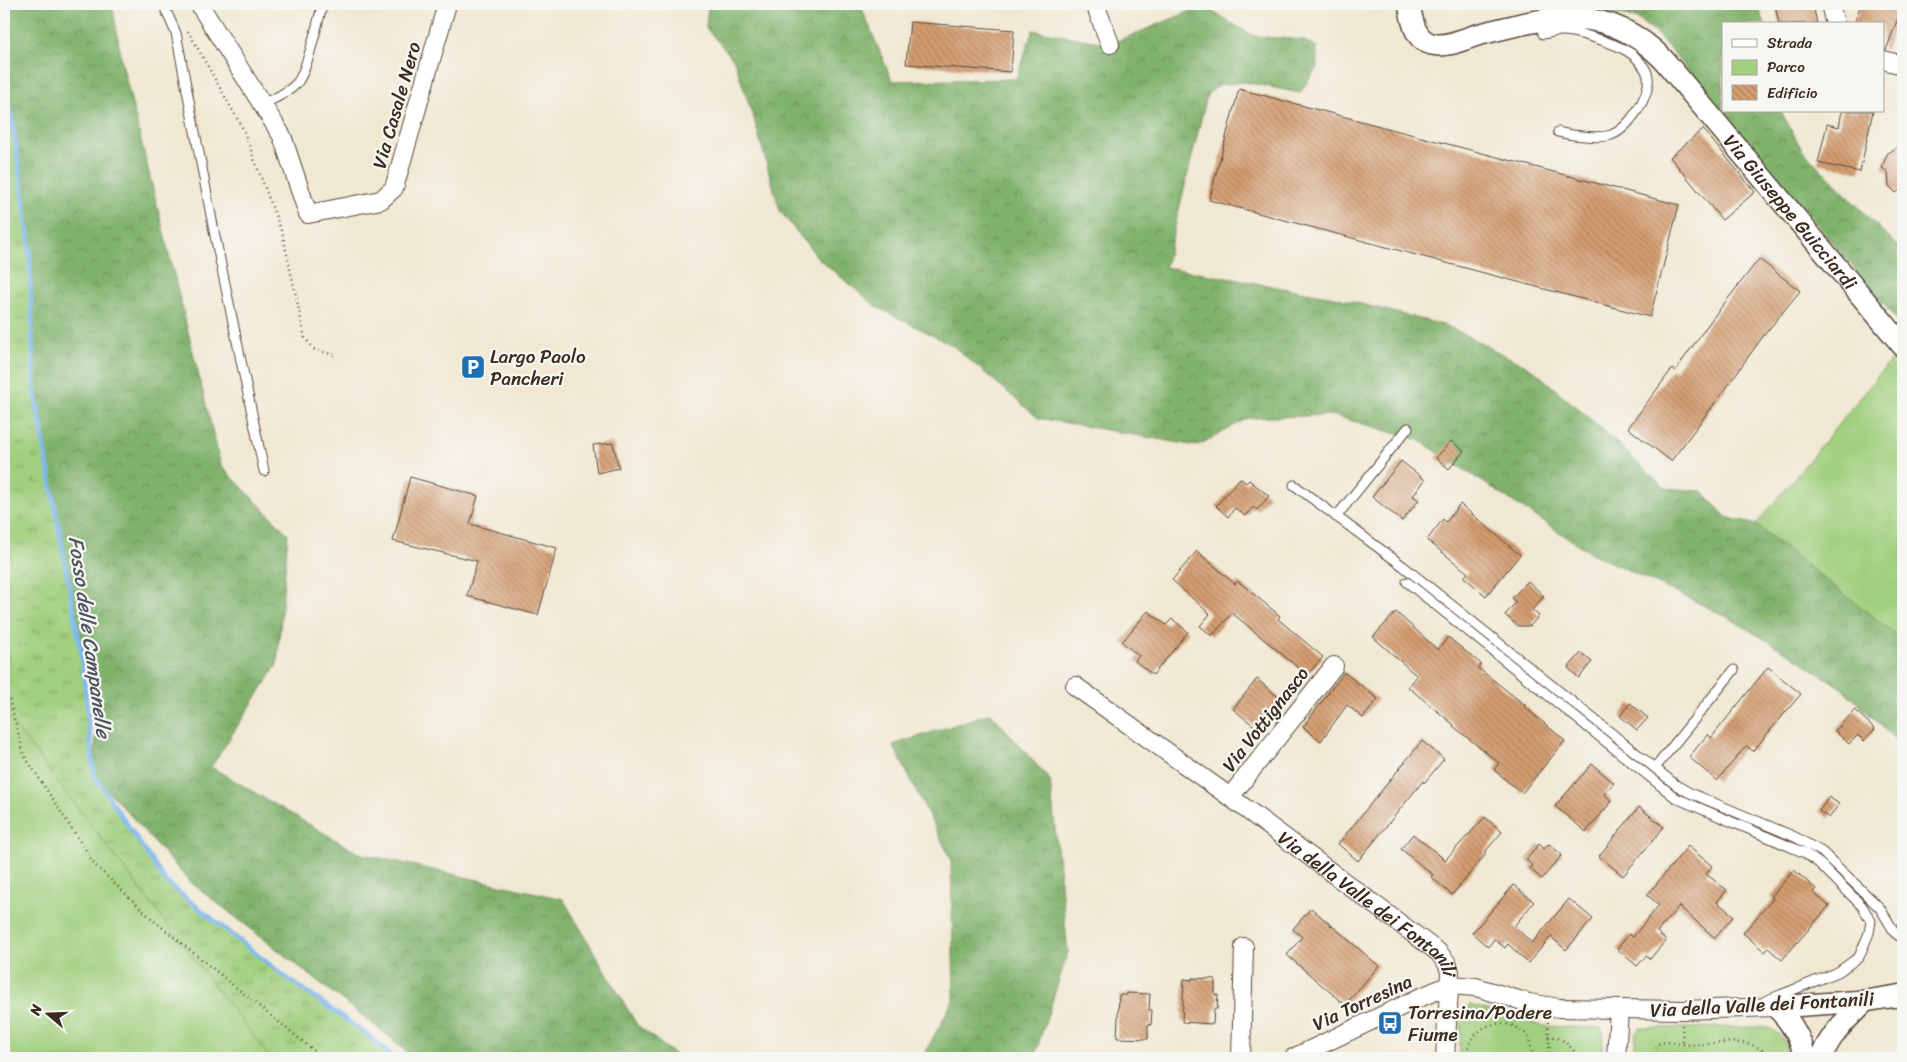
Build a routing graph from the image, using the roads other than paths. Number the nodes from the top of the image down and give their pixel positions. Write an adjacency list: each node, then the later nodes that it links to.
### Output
1 (163, 4): 18 (lane)
2 (199, 4): 14 (street)
3 (322, 4): 14 (lane)
4 (447, 4): 14 (street, Via Casale Nero)
5 (1095, 4): 11 (street)
6 (1830, 4): 10 (street)
7 (1581, 10): 9 (street, Via Giuseppe Guicciardi); 16 (street, Via Giuseppe Guicciardi)
8 (1411, 14): 9 (street, Via Giuseppe Guicciardi)
9 (1541, 19): 15 (lane)
10 (1834, 22)
11 (1110, 44)
12 (1884, 60): 13 (street)
13 (1903, 65)
14 (263, 104)
15 (1558, 132)
16 (1903, 346)
17 (1408, 428): 20 (lane)
18 (264, 471)
19 (1294, 485): 20 (lane)
20 (1336, 518): 25 (lane)
21 (1407, 582): 34 (lane)
22 (1334, 666): 26 (street, Via Vottignasco)
23 (1734, 670): 25 (lane)
24 (1075, 686): 26 (street, Via della Valle dei Fontanili)
25 (1655, 768): 27 (lane)
26 (1230, 798): 29 (street, Via della Valle dei Fontanili)
27 (1903, 939)
28 (1244, 948): 35 (street)
29 (1450, 985): 33 (street, Via della Valle dei Fontanili); 36 (street, Via Torresina); 37 (street)
30 (1903, 995): 31 (street, Via della Valle dei Fontanili)
31 (1865, 1001): 32 (street, Via della Valle dei Fontanili); 40 (street)
32 (1776, 1007): 34 (street, Via della Valle dei Fontanili); 39 (street)
33 (1619, 1009): 34 (street, Via della Valle dei Fontanili); 38 (street)
34 (1746, 1009)
35 (1242, 1058)
36 (1293, 1058)
37 (1445, 1058)
38 (1616, 1058)
39 (1805, 1058)
40 (1820, 1058)

